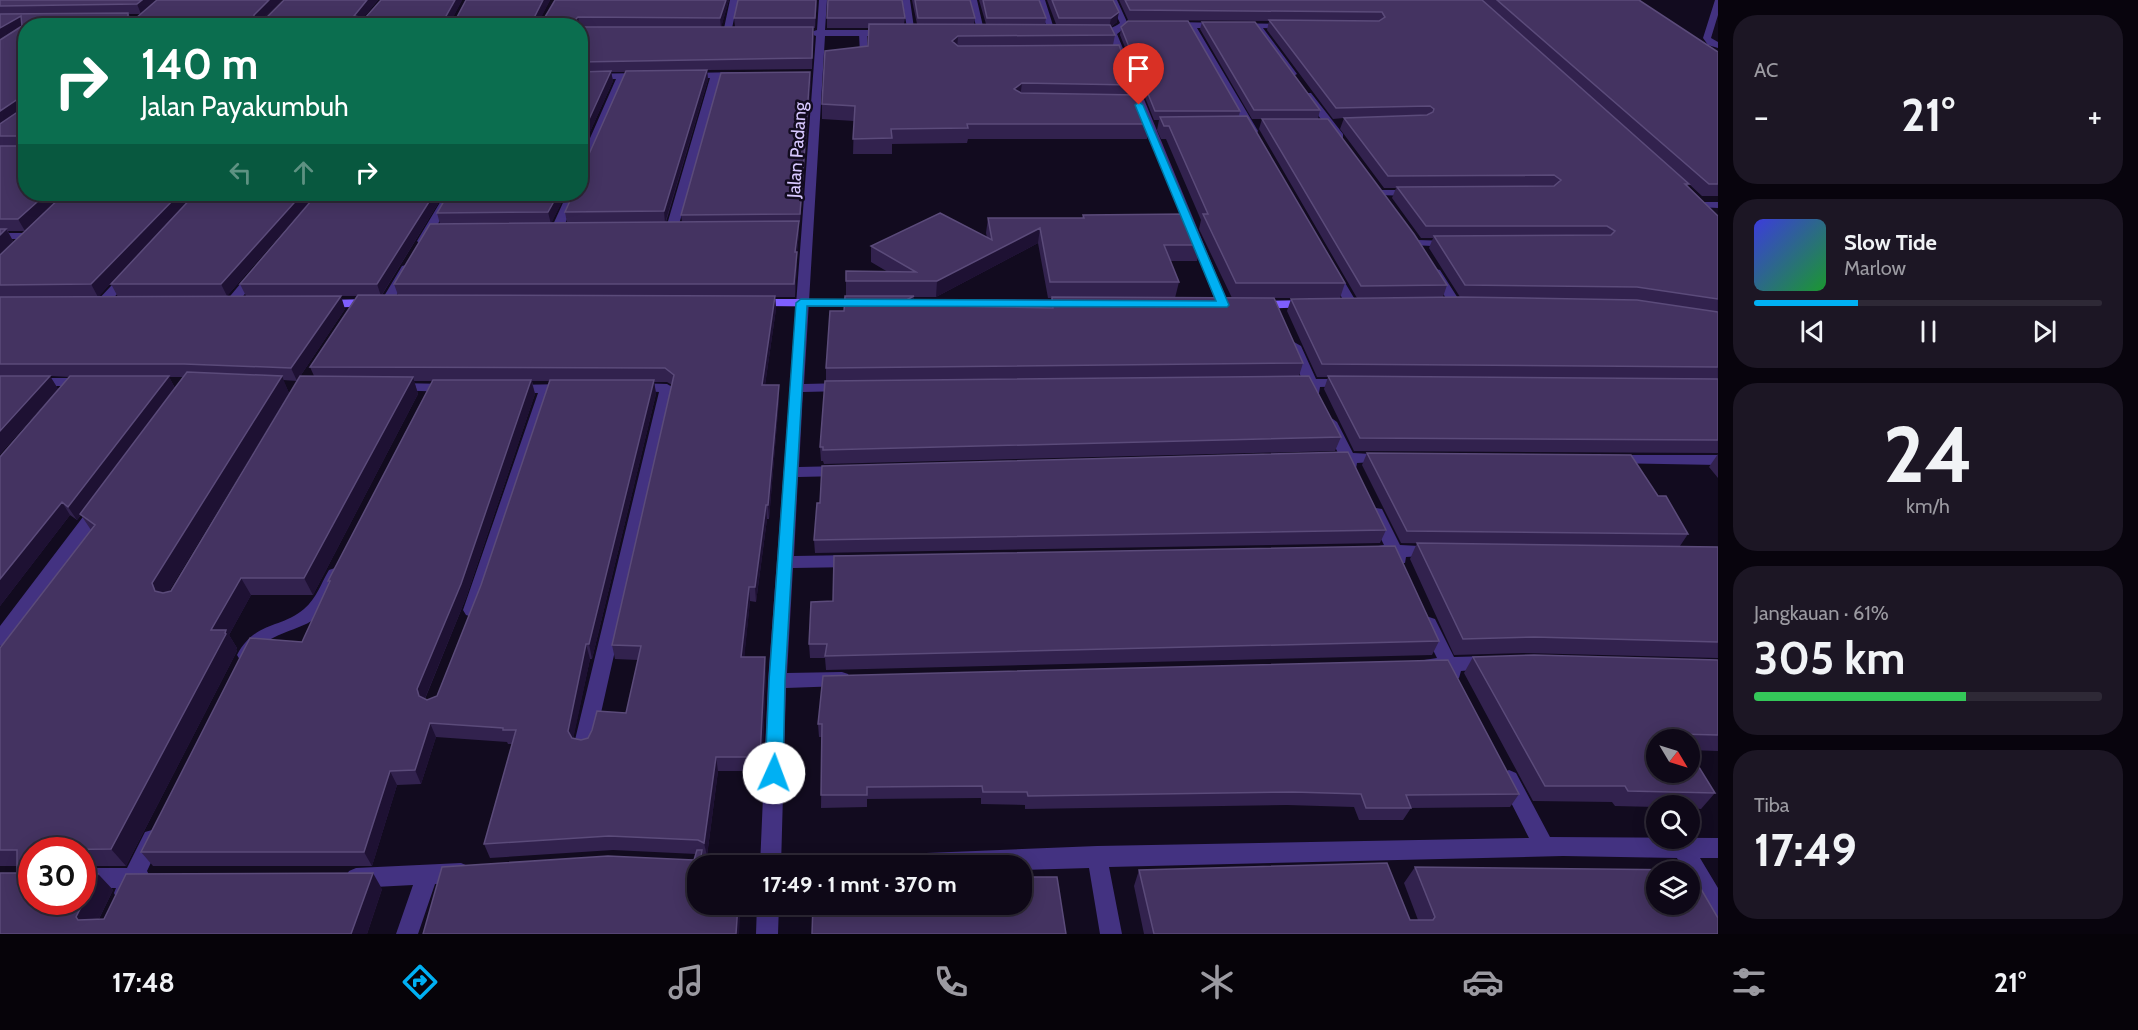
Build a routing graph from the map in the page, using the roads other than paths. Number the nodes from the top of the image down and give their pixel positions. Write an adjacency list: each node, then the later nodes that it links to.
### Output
1 (734, 0): 15 (street)
2 (823, 0): 18 (street, Jalan Padang)
3 (906, 0): 20 (street)
4 (974, 0): 23 (street)
5 (1041, 0): 26 (street)
6 (1113, 0): 8 (street)
7 (1718, 2): 30 (street)
8 (1124, 24): 9 (street); 29 (street)
9 (1146, 25)
10 (1158, 25): 11 (street)
11 (1191, 25): 12 (street); 46 (street)
12 (1257, 26): 13 (street); 40 (street)
13 (1291, 26)
14 (716, 33): 15 (street)
15 (727, 33): 16 (street)
16 (739, 33)
17 (798, 33): 18 (street)
18 (822, 33): 19 (street); 66 (street, Jalan Padang)
19 (863, 33): 20 (street); 33 (street)
20 (912, 33): 21 (street)
21 (923, 33)
22 (970, 33): 23 (street)
23 (982, 33): 24 (street)
24 (994, 33)
25 (1042, 33): 26 (street)
26 (1053, 33): 27 (street)
27 (1065, 33)
28 (1089, 33): 29 (street)
29 (1112, 33): 32 (street)
30 (1718, 45)
31 (1111, 54): 32 (street)
32 (1123, 54): 43 (street)
33 (842, 60)
34 (716, 75): 35 (street); 38 (street); 57 (street)
35 (751, 75)
36 (621, 76): 37 (street); 39 (street); 50 (street)
37 (657, 76)
38 (681, 76)
39 (588, 77)
40 (1297, 81)
41 (1304, 90): 48 (street)
42 (1127, 105): 43 (street)
43 (1139, 105): 44 (street)
44 (1147, 125): 45 (street); 74 (street)
45 (1163, 125)
46 (1244, 125): 47 (street); 49 (street)
47 (1261, 125)
48 (1343, 142)
49 (1261, 145)
50 (588, 155)
51 (1380, 193): 52 (street)
52 (1425, 193)
53 (447, 201): 71 (street)
54 (570, 201): 58 (street)
55 (1718, 205): 56 (street)
56 (1718, 219)
57 (672, 228)
58 (557, 229)
59 (0, 236): 61 (street)
60 (1464, 244): 68 (street)
61 (14, 250)
62 (266, 262): 70 (street)
63 (1329, 264): 67 (street)
64 (133, 270): 69 (street)
65 (746, 303): 66 (street)
66 (801, 303): 72 (street); 89 (street, Jalan Padang)
67 (1351, 303)
68 (1455, 303)
69 (125, 304)
70 (230, 304)
71 (311, 304)
72 (1082, 304)
73 (1319, 304): 74 (street)
74 (1276, 305): 79 (street)
75 (0, 382): 76 (street)
76 (74, 382): 77 (street); 90 (street)
77 (97, 382)
78 (1275, 383): 79 (street)
79 (1311, 383): 80 (street); 92 (street)
80 (1359, 383)
81 (381, 387): 82 (street)
82 (431, 387): 85 (street); 91 (street)
83 (618, 387): 119 (street)
84 (857, 387): 89 (street)
85 (464, 388)
86 (496, 388): 87 (street)
87 (546, 388): 88 (street); 110 (street)
88 (582, 388)
89 (797, 388): 98 (street, Jalan Padang)
90 (59, 399)
91 (420, 408)
92 (1348, 458): 93 (street); 94 (street); 99 (street)
93 (1395, 458)
94 (1312, 459)
95 (1599, 460): 96 (street)
96 (1718, 460)
97 (863, 470): 98 (street)
98 (792, 472): 107 (street, Jalan Padang)
99 (1358, 479)
100 (106, 497): 111 (street)
101 (1369, 499): 103 (street)
102 (1359, 551): 103 (street)
103 (1395, 551): 104 (street); 108 (street)
104 (1455, 551)
105 (341, 560): 115 (street)
106 (869, 561): 107 (street)
107 (786, 562): 117 (street, Jalan Padang)
108 (1404, 572)
109 (1424, 613): 113 (street)
110 (468, 620)
111 (0, 639)
112 (1503, 663): 113 (street)
113 (1448, 664): 114 (street); 118 (street)
114 (1412, 665)
115 (236, 675)
116 (861, 679): 117 (street)
117 (777, 681): 126 (street, Jalan Padang)
118 (1459, 685)
119 (584, 744)
120 (1502, 766): 122 (street)
121 (160, 825): 133 (street)
122 (1544, 847): 124 (street); 125 (street)
123 (1718, 848): 124 (street)
124 (1683, 850): 137 (street)
125 (1379, 852): 127 (street); 130 (street)
126 (770, 855)
127 (1097, 856): 128 (street); 141 (street)
128 (1032, 859)
129 (485, 871): 131 (street)
130 (1387, 872)
131 (427, 875): 135 (street); 139 (street)
132 (96, 878): 133 (street)
133 (133, 878): 134 (street); 136 (street)
134 (155, 878)
135 (336, 879)
136 (119, 906)
137 (1718, 908)
138 (768, 915): 140 (street)
139 (407, 934)
140 (767, 934)
141 (1111, 934)

